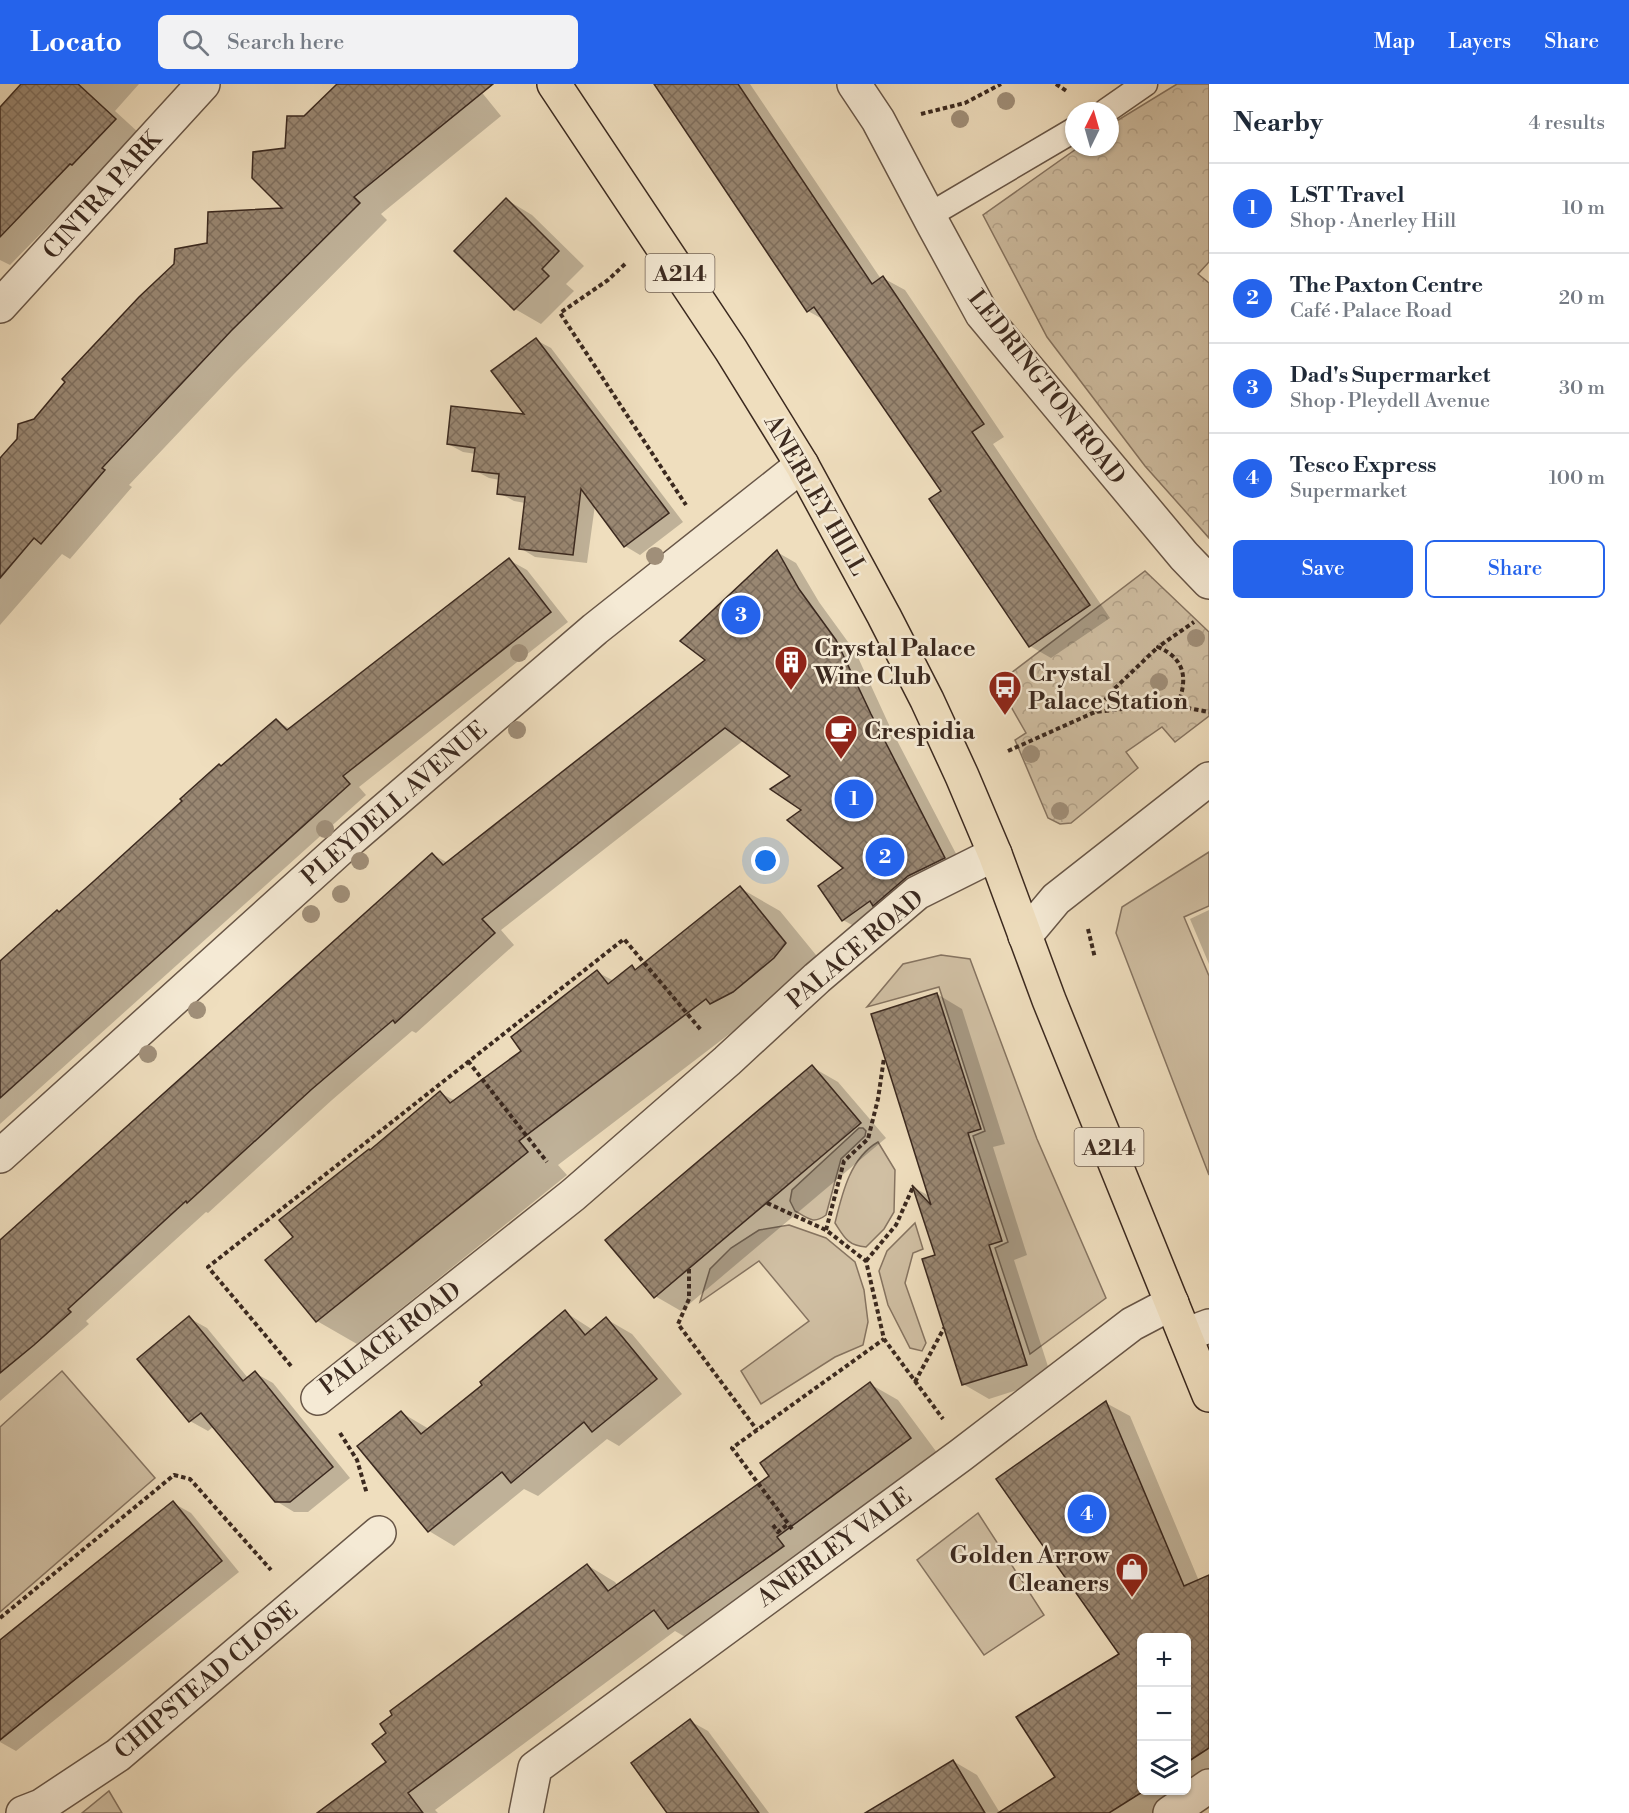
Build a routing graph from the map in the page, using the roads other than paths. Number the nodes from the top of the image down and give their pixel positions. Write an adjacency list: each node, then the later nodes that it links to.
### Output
1 (203, 84): 8 (street, CINTRA PARK)
2 (554, 84): 9 (main road, ANERLEY HILL / A214)
3 (854, 84): 7 (street, LEDRINGTON ROAD)
4 (1145, 84): 5 (lane)
5 (1119, 102)
6 (1065, 135): 7 (lane)
7 (928, 216): 10 (street, LEDRINGTON ROAD)
8 (0, 306)
9 (802, 465): 12 (main road, ANERLEY HILL / A214); 14 (street, PLEYDELL AVENUE)
10 (1209, 582)
11 (1209, 779): 13 (street)
12 (995, 854): 13 (main road, ANERLEY HILL / A214); 18 (street, PALACE ROAD)
13 (1024, 936): 15 (main road, A214)
14 (0, 1156)
15 (1172, 1303): 16 (main road, A214); 22 (street, ANERLEY VALE)
16 (1197, 1331): 17 (main road, A214)
17 (1209, 1395)
18 (318, 1398)
19 (379, 1533): 21 (street, CHIPSTEAD CLOSE)
20 (1209, 1786): 23 (street)
21 (24, 1813)
22 (526, 1813)
23 (1170, 1813)

